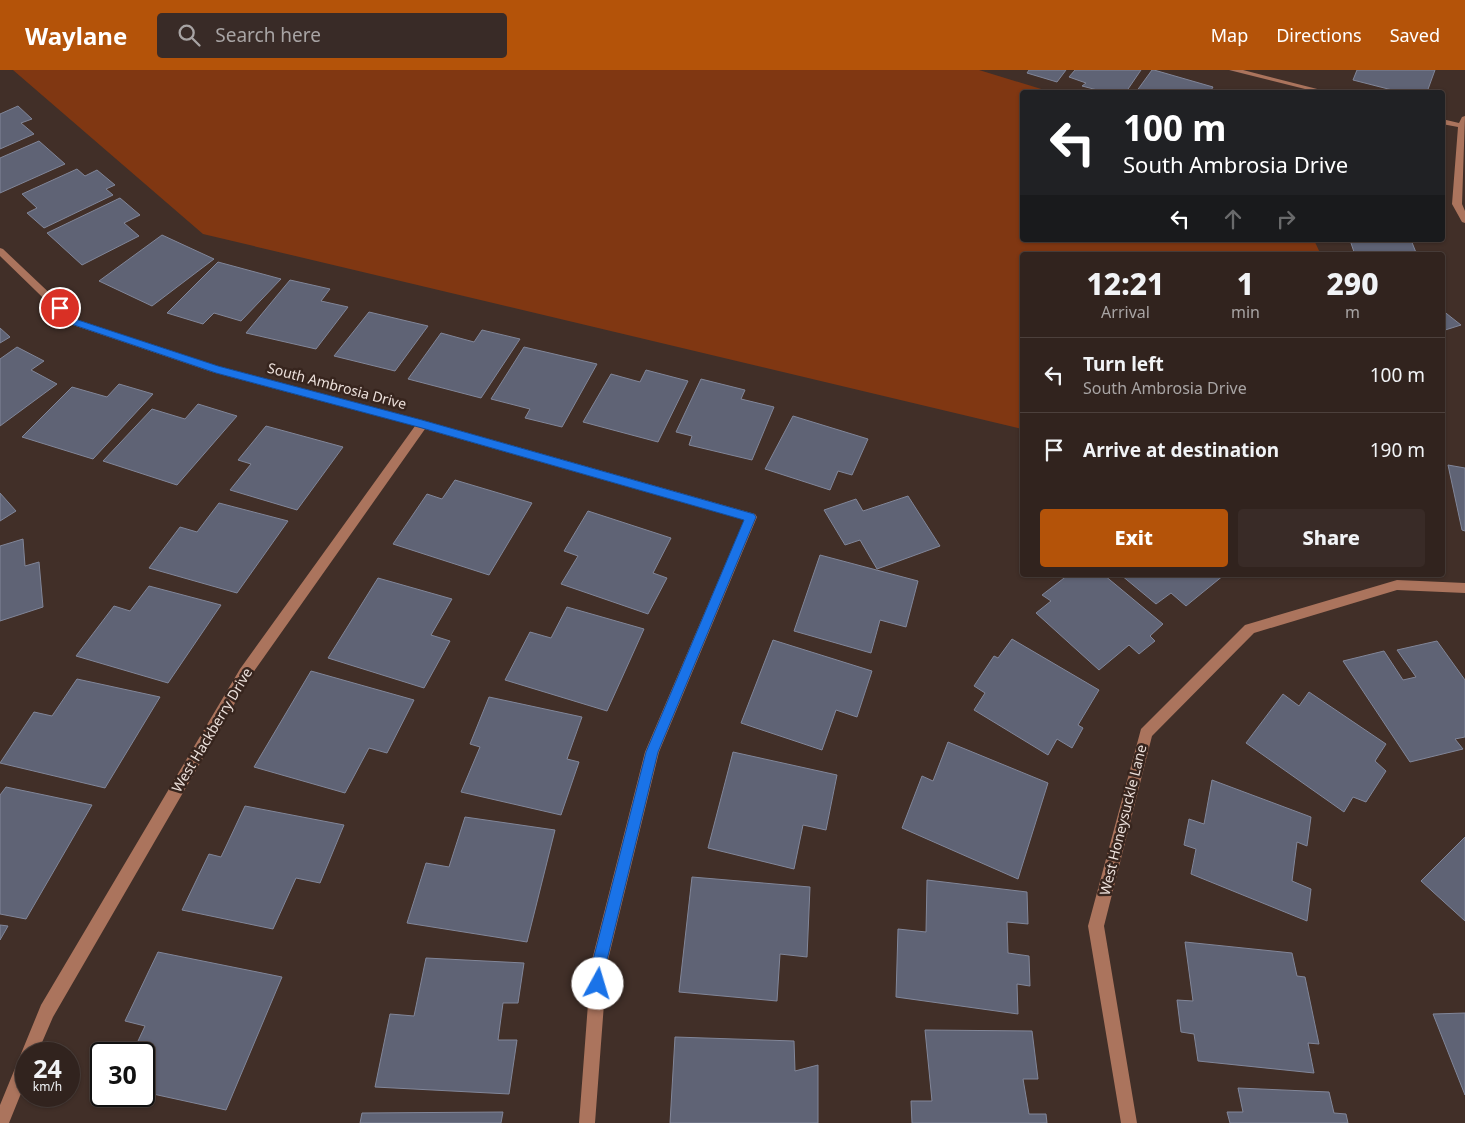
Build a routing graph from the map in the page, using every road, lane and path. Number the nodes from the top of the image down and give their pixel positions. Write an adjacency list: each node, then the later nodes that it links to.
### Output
1 (1233, 70): 2 (street)
2 (1317, 90)
3 (1445, 121): 4 (street)
4 (1463, 122): 5 (street)
5 (1465, 220)
6 (1, 253): 7 (street, South Ambrosia Drive)
7 (422, 424): 9 (street, West Hackberry Drive); 12 (street, South Ambrosia Drive)
8 (1465, 588): 13 (street, West Honeysuckle Lane)
9 (34, 1042)
10 (15, 1088): 11 (street)
11 (1, 1123)
12 (587, 1123)
13 (1129, 1123)

